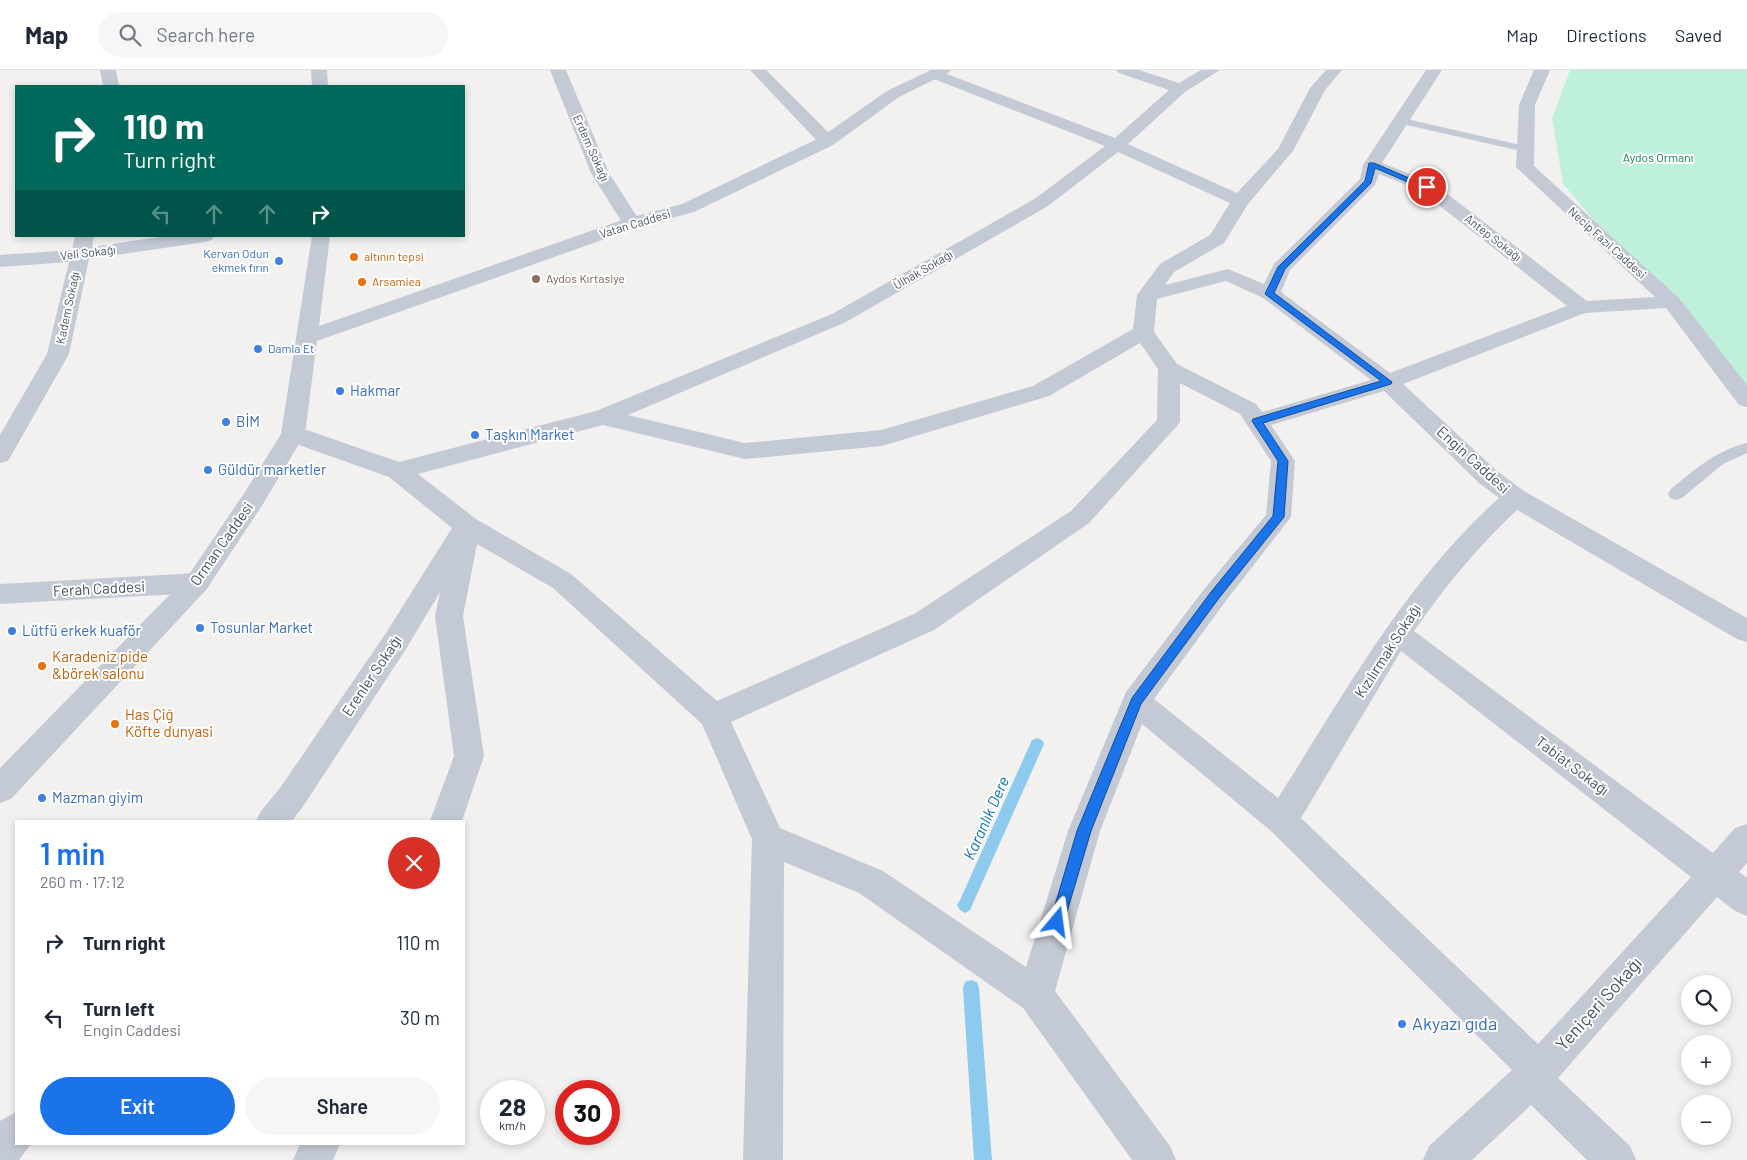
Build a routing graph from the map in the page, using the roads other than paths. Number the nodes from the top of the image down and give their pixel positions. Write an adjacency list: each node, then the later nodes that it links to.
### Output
1 (108, 70): 11 (street)
2 (319, 70): 12 (street)
3 (558, 70): 20 (street, Erdem Sokağı)
4 (758, 70): 15 (street)
5 (1124, 70): 13 (street)
6 (1212, 70): 13 (street, Ülhak Sokağı)
7 (1334, 70): 19 (street)
8 (1434, 70): 14 (street)
9 (1542, 70): 17 (street, Necip Fazıl Caddesi)
10 (939, 72): 15 (street, Vatan Caddesi); 16 (street)
11 (111, 85)
12 (320, 85)
13 (1180, 89): 16 (street, Ülhak Sokağı)
14 (1402, 121): 17 (lane); 18 (street)
15 (827, 141): 20 (street, Vatan Caddesi)
16 (1118, 145): 19 (street); 34 (street, Ülhak Sokağı)
17 (1525, 149): 27 (street, Necip Fazıl Caddesi)
18 (1372, 165): 25 (street); 28 (street, Antep Sokağı)
19 (1240, 201): 26 (street)
20 (632, 223): 30 (street, Vatan Caddesi)
21 (193, 237): 23 (street, Veli Sokağı)
22 (321, 237): 30 (street, Orman Caddesi)
23 (82, 246): 24 (street, Veli Sokağı); 38 (street, Kadem Sokağı)
24 (0, 261)
25 (1270, 294): 26 (street, Engin Caddesi); 32 (street, Engin Caddesi)
26 (1147, 296): 29 (street)
27 (1672, 302): 28 (street); 33 (street, Necip Fazıl Caddesi)
28 (1582, 306): 32 (street)
29 (1143, 332): 31 (street); 34 (street)
30 (307, 337): 36 (street, Orman Caddesi)
31 (1169, 369): 35 (street); 48 (street)
32 (1388, 382): 35 (street); 41 (street, Engin Caddesi)
33 (1747, 400)
34 (604, 417): 39 (street, Ülhak Sokağı)
35 (1257, 421): 47 (street)
36 (293, 434): 39 (street); 43 (street, Orman Caddesi)
37 (1747, 448): 40 (lane)
38 (0, 455)
39 (398, 471): 42 (street)
40 (1676, 494)
41 (1515, 497): 45 (street, Engin Caddesi); 46 (street, Kızılırmak Sokağı)
42 (467, 526): 48 (street); 50 (street, Erenler Sokağı); 51 (street)
43 (197, 583): 44 (street, Ferah Caddesi); 49 (street, Orman Caddesi)
44 (0, 594)
45 (1747, 631)
46 (1397, 633): 52 (street, Kızılırmak Sokağı); 55 (street, Tabiat Sokağı)
47 (1136, 701): 52 (street); 57 (street)
48 (712, 716): 53 (street)
49 (0, 789)
50 (273, 820)
51 (446, 820)
52 (1282, 821): 58 (street)
53 (768, 839): 57 (street); 63 (street)
54 (1747, 839): 55 (street, Yeniçeri Sokağı)
55 (1714, 875): 56 (street, Tabiat Sokağı); 58 (street, Yeniçeri Sokağı)
56 (1747, 899)
57 (1036, 995): 64 (street)
58 (1535, 1075): 65 (street, Yeniçeri Sokağı); 66 (street)
59 (15, 1133): 61 (street)
60 (320, 1145): 62 (street)
61 (0, 1153)
62 (313, 1160)
63 (763, 1160)
64 (1156, 1160)
65 (1443, 1160)
66 (1616, 1160)

